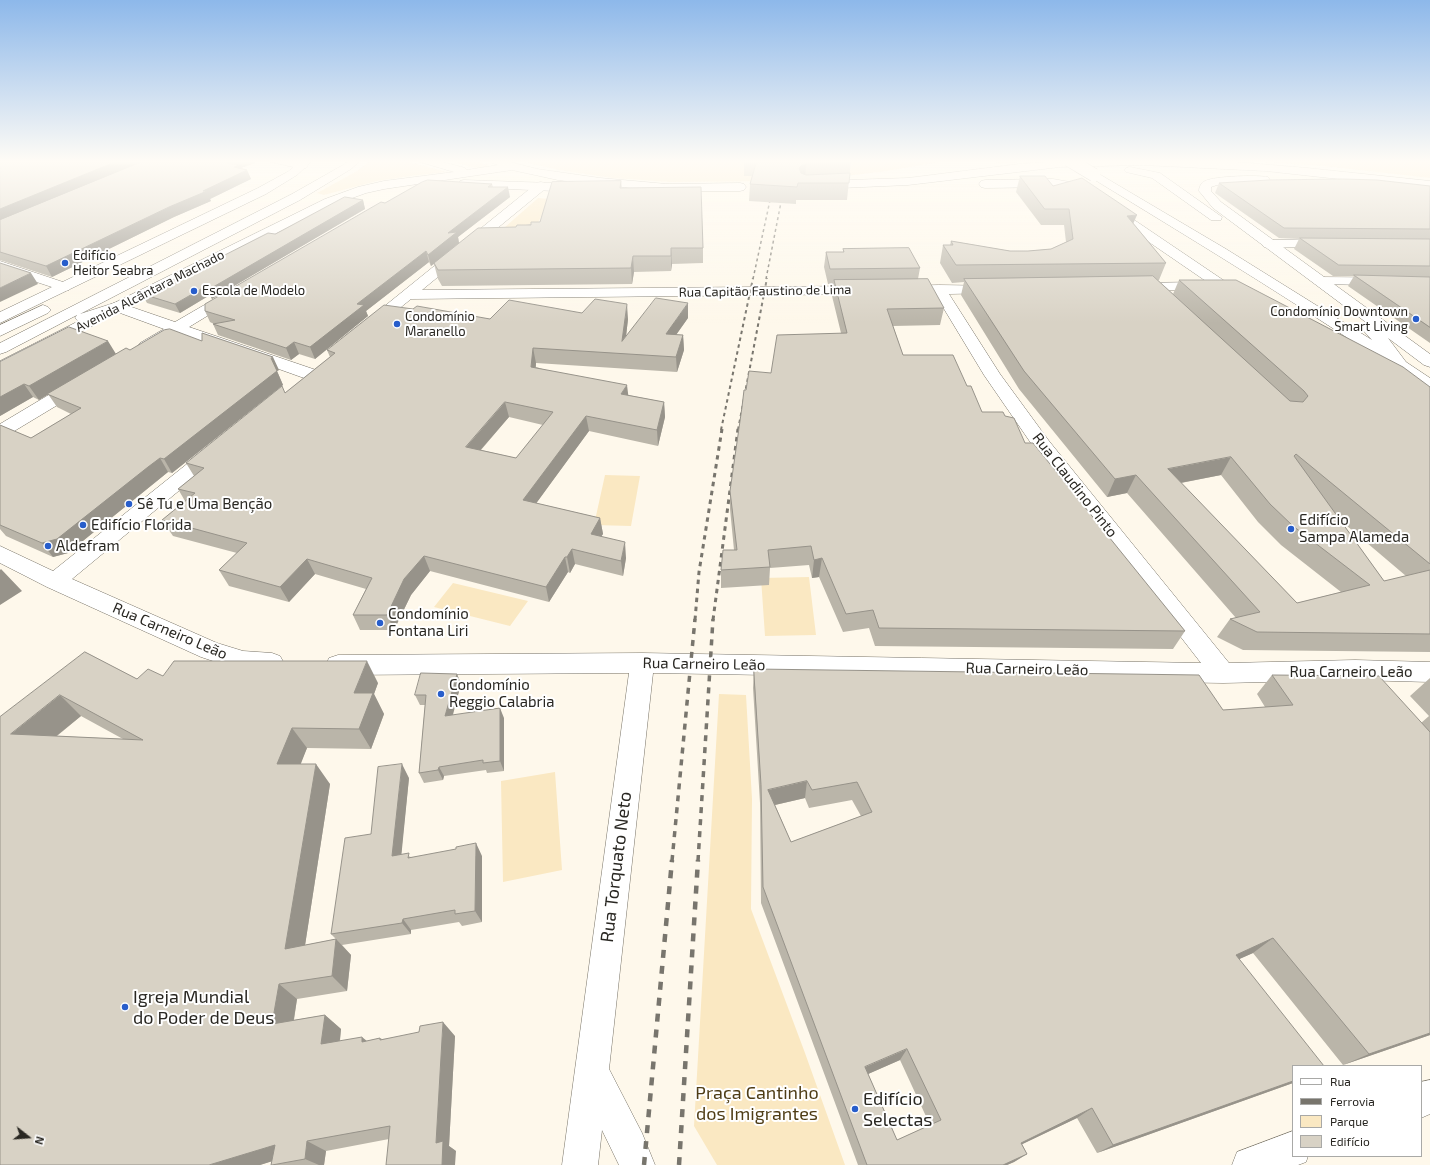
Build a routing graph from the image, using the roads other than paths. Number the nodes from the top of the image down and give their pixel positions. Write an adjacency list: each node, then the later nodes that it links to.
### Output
1 (214, 214): 16 (main road)
2 (240, 214): 30 (main road)
3 (264, 214): 32 (main road, Avenida Alcântara Machado)
4 (303, 214): 27 (main road, Avenida Alcântara Machado)
5 (506, 214): 24 (main road)
6 (1117, 214): 15 (main road)
7 (1160, 214): 36 (main road, bridge)
8 (1213, 214): 36 (main road)
9 (1229, 214): 10 (main road)
10 (1269, 244): 11 (main road); 13 (main road)
11 (1336, 244)
12 (0, 265): 16 (main road)
13 (1320, 281): 14 (main road); 35 (main road)
14 (1430, 282)
15 (1221, 285): 17 (main road); 26 (main road)
16 (64, 287): 28 (main road)
17 (1151, 287): 19 (main road); 25 (main road)
18 (243, 288): 29 (main road)
19 (1120, 288)
20 (939, 289): 21 (main road); 23 (main road); 51 (main road, Rua Claudino Pinto)
21 (1010, 289)
22 (875, 290): 24 (main road, Rua Capitão Faustino de Lima)
23 (891, 290)
24 (406, 295): 31 (main road)
25 (1165, 300)
26 (1253, 302)
27 (117, 307): 29 (main road); 34 (main road); 37 (main road, Avenida Alcântara Machado)
28 (0, 318)
29 (177, 327): 33 (main road); 39 (main road)
30 (0, 331)
31 (357, 335)
32 (0, 349)
33 (137, 351)
34 (0, 359)
35 (1430, 362)
36 (1399, 364): 41 (main road)
37 (0, 368)
38 (1384, 372): 41 (main road)
39 (310, 374)
40 (89, 379): 42 (main road)
41 (1430, 387)
42 (0, 432)
43 (227, 441): 45 (main road)
44 (0, 554): 45 (main road, Rua Carneiro Leão)
45 (55, 581): 47 (main road, Rua Carneiro Leão)
46 (642, 663): 48 (main road, Rua Carneiro Leão); 51 (main road, Rua Carneiro Leão); 53 (main road, Rua Torquato Neto)
47 (295, 665)
48 (319, 665)
49 (1355, 670): 50 (main road, Rua Carneiro Leão); 51 (main road, Rua Carneiro Leão); 52 (main road)
50 (1430, 672)
51 (1223, 673)
52 (1375, 692)
53 (591, 1070): 55 (main road, Rua Torquato Neto); 56 (main road)
54 (1292, 1149): 57 (main road)
55 (580, 1165)
56 (637, 1165)
57 (1250, 1165)

